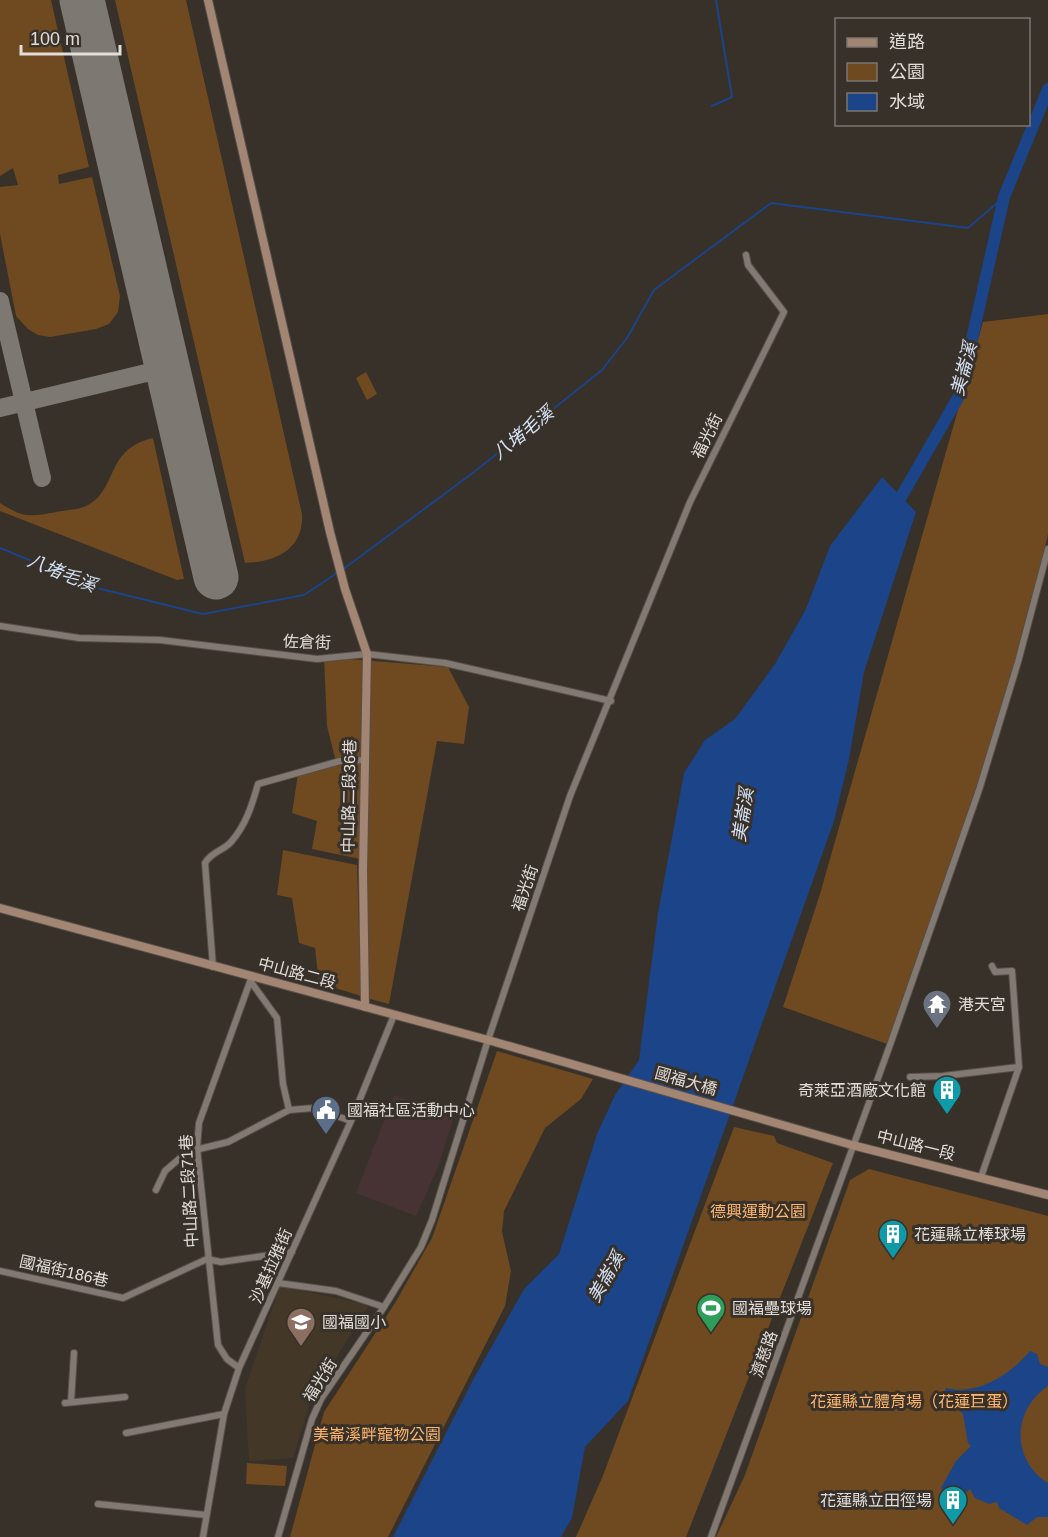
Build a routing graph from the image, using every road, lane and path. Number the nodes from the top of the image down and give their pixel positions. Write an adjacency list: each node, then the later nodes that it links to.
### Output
1 (208, 0): 5 (street, 中山路二段36巷)
2 (746, 255): 6 (street, 福光街)
3 (1048, 549): 21 (street, 濟慈路)
4 (0, 626): 5 (street, 佐倉街)
5 (367, 654): 6 (street, 佐倉街); 7 (street, 中山路二段36巷)
6 (611, 700): 14 (street, 福光街)
7 (365, 760): 10 (street); 12 (street, 中山路二段36巷)
8 (0, 908): 10 (street, 中山路二段)
9 (992, 966): 15 (street)
10 (213, 968): 11 (street, 中山路二段)
11 (251, 979): 12 (street, 中山路二段); 18 (street); 22 (street, 中山路二段71巷)
12 (365, 1007): 13 (street, 中山路二段)
13 (394, 1015): 14 (street, 中山路二段); 19 (street, 沙基拉雅街)
14 (488, 1040): 16 (street, 中山路二段); 30 (street, 福光街)
15 (1019, 1067): 17 (street); 23 (street)
16 (586, 1068): 20 (street, 國福大橋)
17 (910, 1077)
18 (289, 1110): 19 (street); 22 (street)
19 (351, 1121): 26 (street, 沙基拉雅街)
20 (777, 1123): 21 (street, 中山路一段)
21 (852, 1145): 23 (street, 中山路一段); 40 (street, 濟慈路)
22 (197, 1148): 24 (street); 27 (street, 中山路二段71巷)
23 (981, 1177): 25 (street, 中山路一段)
24 (156, 1190)
25 (1048, 1195)
26 (292, 1252): 27 (street); 29 (street, 沙基拉雅街)
27 (207, 1259): 28 (street, 國福街186巷); 32 (street, 中山路二段71巷)
28 (0, 1271)
29 (278, 1283): 30 (street); 32 (street, 沙基拉雅街)
30 (384, 1307): 39 (street, 福光街)
31 (74, 1353): 33 (street)
32 (239, 1368): 34 (street, 沙基拉雅街)
33 (125, 1397)
34 (224, 1414): 35 (street); 37 (street, 沙基拉雅街)
35 (126, 1433)
36 (98, 1504): 37 (street)
37 (207, 1515): 38 (street, 沙基拉雅街)
38 (203, 1537)
39 (278, 1537)
40 (711, 1537)

